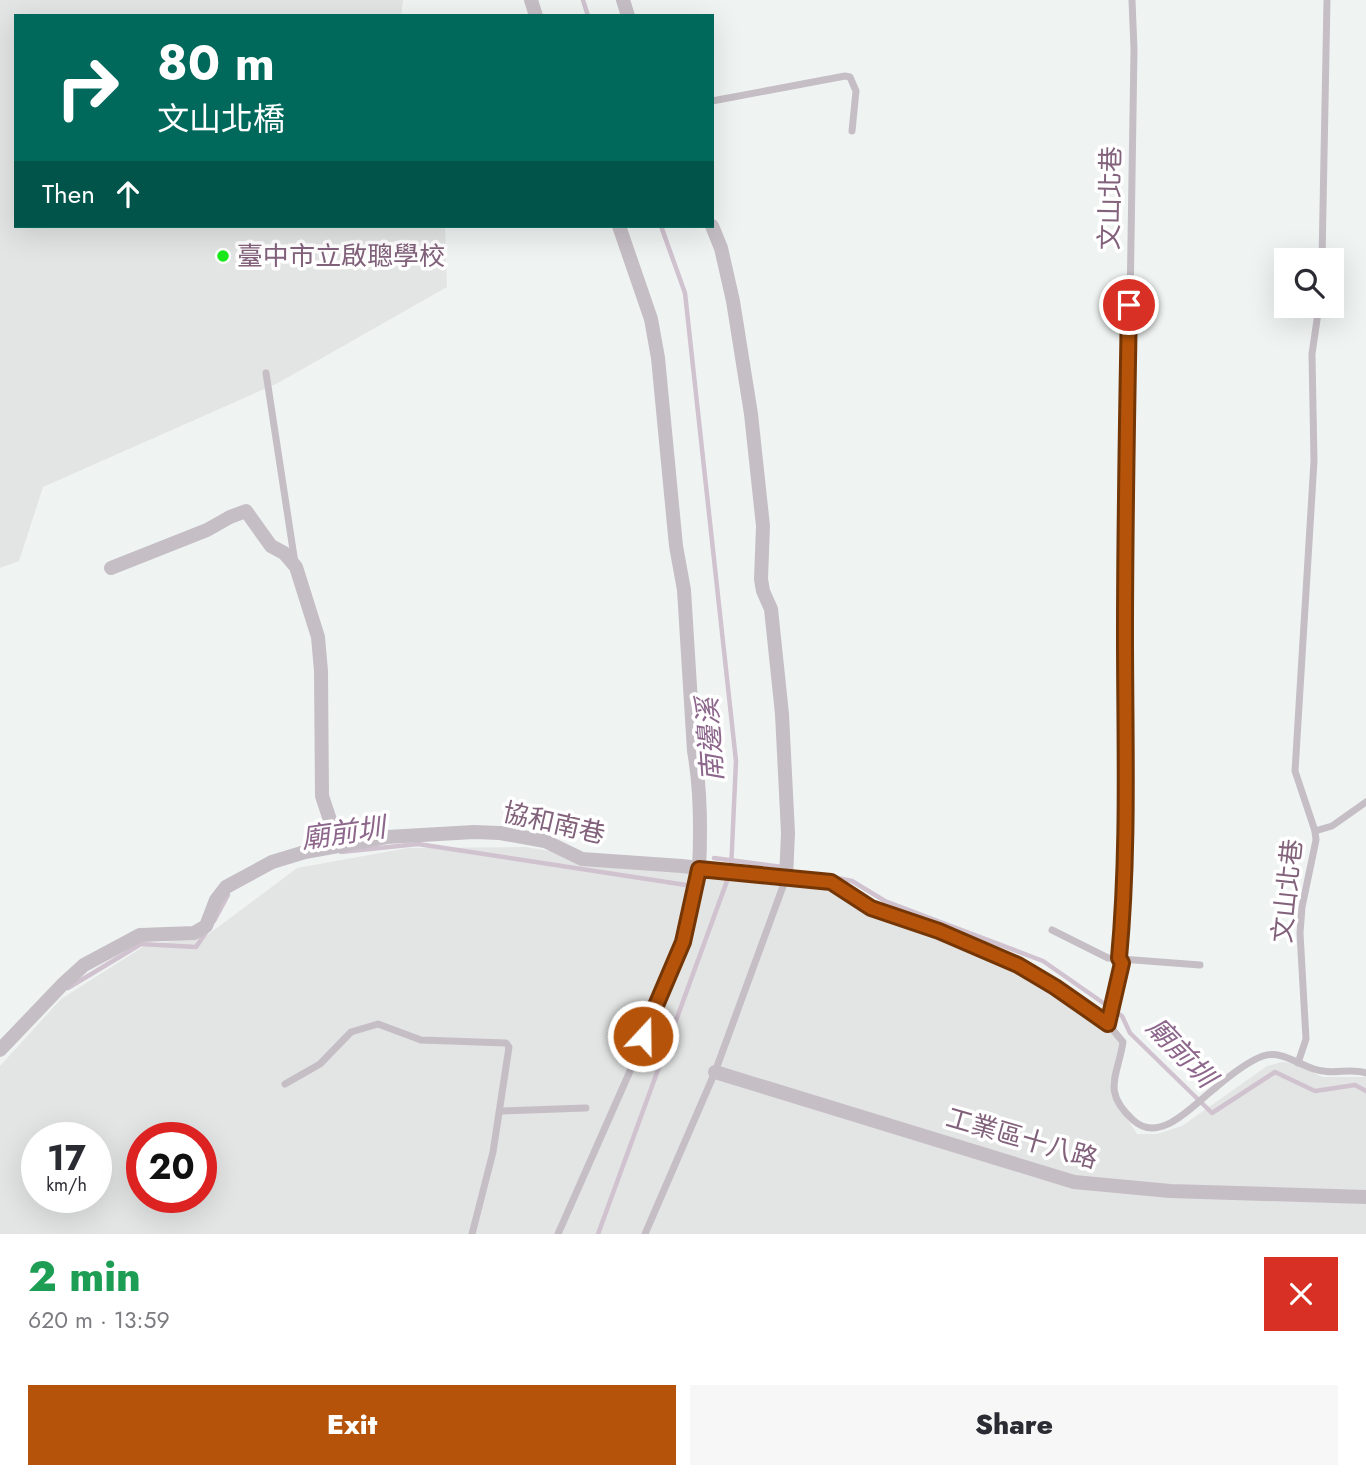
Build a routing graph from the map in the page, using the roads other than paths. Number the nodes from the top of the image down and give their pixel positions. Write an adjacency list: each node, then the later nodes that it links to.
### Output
1 (1132, 0): 18 (lane, 文山北巷)
2 (1327, 0): 7 (lane)
3 (714, 101): 4 (lane)
4 (852, 131)
5 (620, 228): 15 (street)
6 (713, 228): 16 (street)
7 (1322, 248)
8 (1317, 318): 13 (lane, 文山北巷)
9 (266, 373): 10 (lane)
10 (296, 567): 11 (street); 14 (street)
11 (111, 568)
12 (1366, 802): 13 (lane)
13 (1315, 831): 22 (lane, 文山北巷)
14 (342, 846): 15 (street, 協和南巷); 21 (street, 協和南巷)
15 (699, 869): 16 (street, 協和南巷); 30 (lane)
16 (786, 878): 20 (lane); 23 (lane)
17 (1052, 930): 18 (lane)
18 (1119, 958): 19 (lane); 20 (lane, 文山北巷)
19 (1200, 965)
20 (1108, 1024): 22 (lane)
21 (0, 1050)
22 (1298, 1063): 24 (lane)
23 (715, 1072): 28 (street, 工業區十八路); 31 (lane)
24 (1366, 1073)
25 (285, 1084): 27 (lane)
26 (586, 1108): 27 (lane)
27 (499, 1111): 29 (lane)
28 (1366, 1197)
29 (472, 1234)
30 (558, 1234)
31 (645, 1234)

